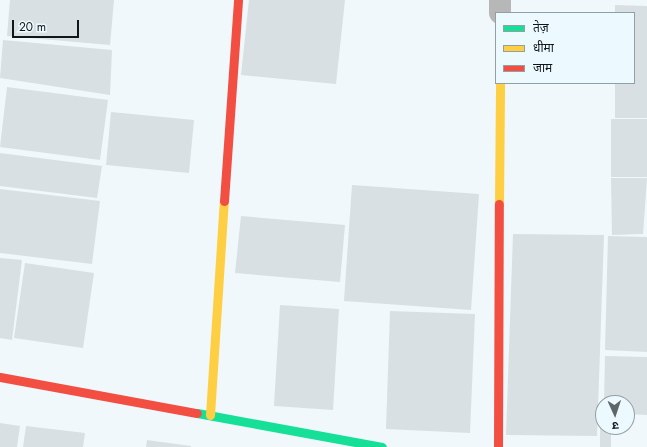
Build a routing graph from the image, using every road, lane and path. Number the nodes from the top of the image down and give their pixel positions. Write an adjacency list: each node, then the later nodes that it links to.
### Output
1 (238, 0): 6 (street)
2 (500, 0): 3 (street)
3 (500, 12)
4 (500, 84): 8 (street)
5 (0, 376): 6 (street)
6 (210, 415): 7 (street)
7 (382, 447)
8 (498, 447)

